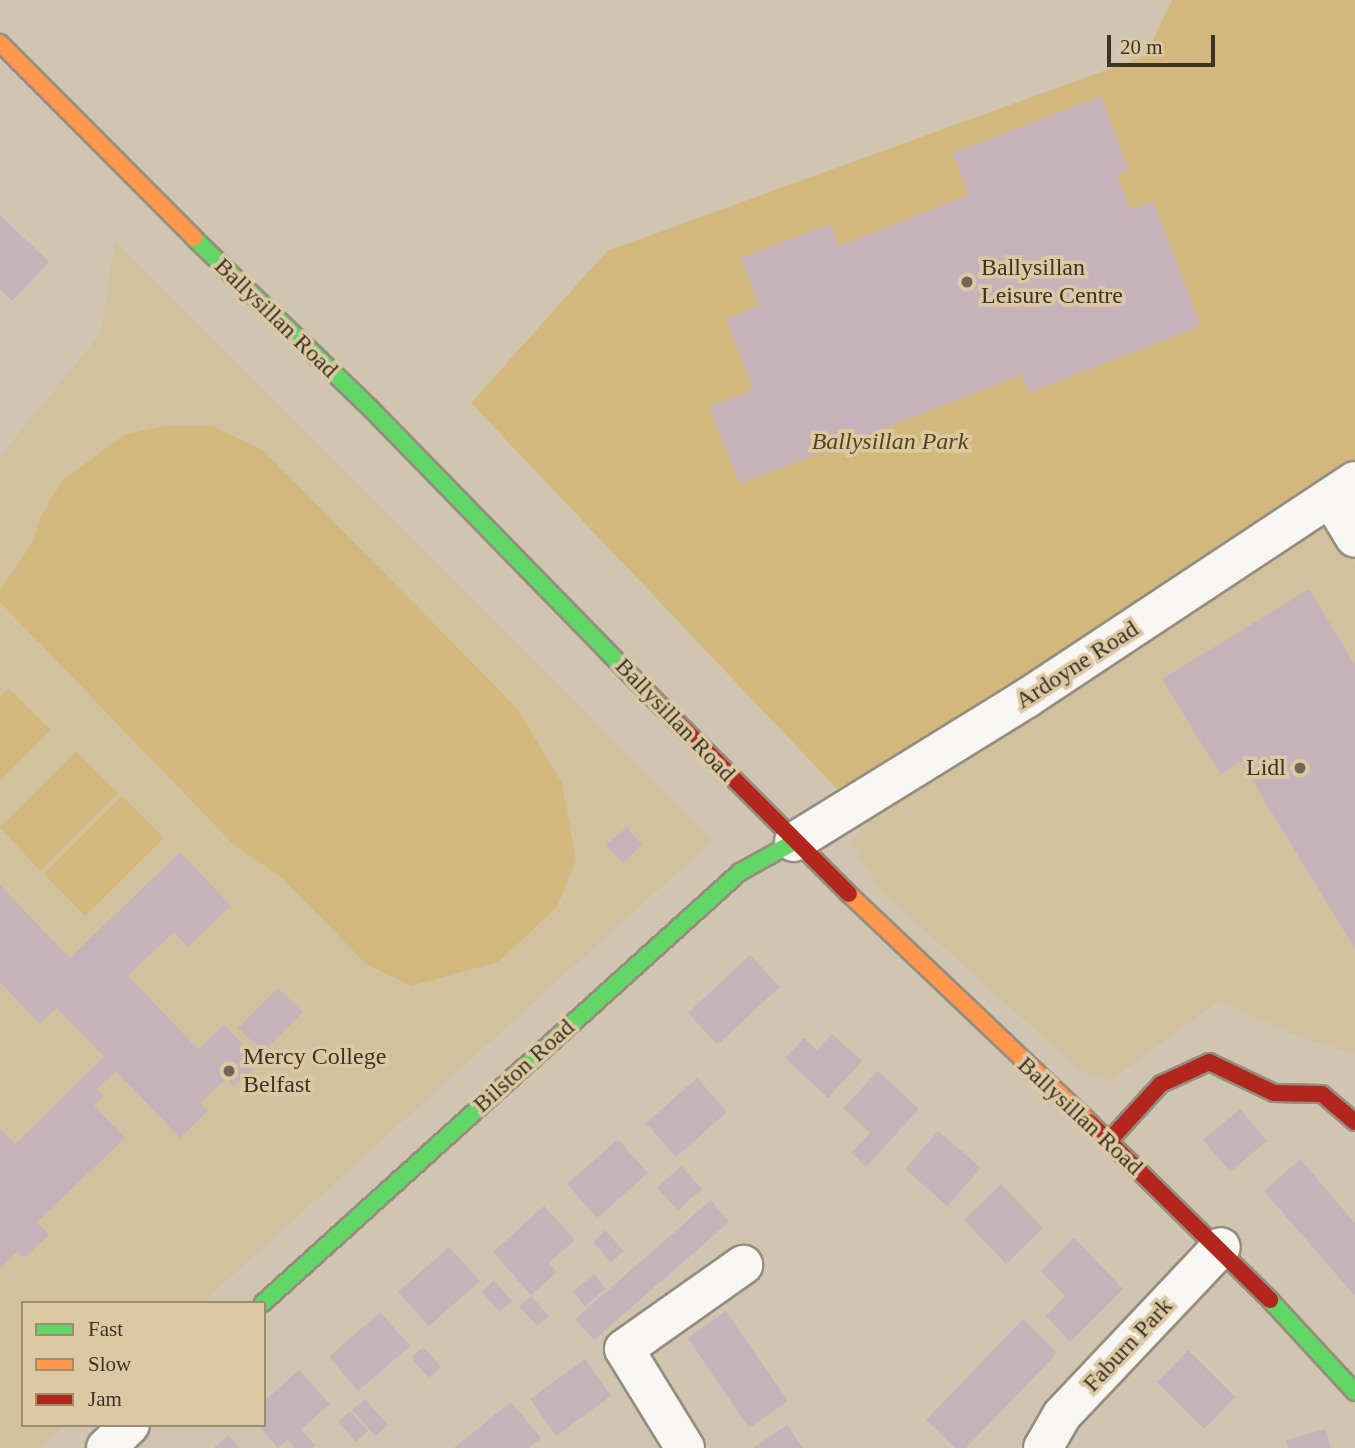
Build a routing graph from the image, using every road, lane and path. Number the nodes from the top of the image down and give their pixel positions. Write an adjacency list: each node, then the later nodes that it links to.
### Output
1 (0, 43): 4 (main road, Ballysillan Road)
2 (1344, 490): 3 (street); 4 (street, Ardoyne Road)
3 (1355, 538)
4 (794, 842): 6 (main road, Ballysillan Road); 9 (main road, Bilston Road)
5 (1355, 1122): 6 (main road)
6 (1108, 1142): 7 (main road, Ballysillan Road)
7 (1220, 1247): 10 (main road, Ballysillan Road); 14 (street, Faburn Park)
8 (743, 1265): 12 (street)
9 (265, 1301)
10 (1355, 1392)
11 (128, 1427): 13 (street)
12 (674, 1444)
13 (106, 1448)
14 (1043, 1448)

